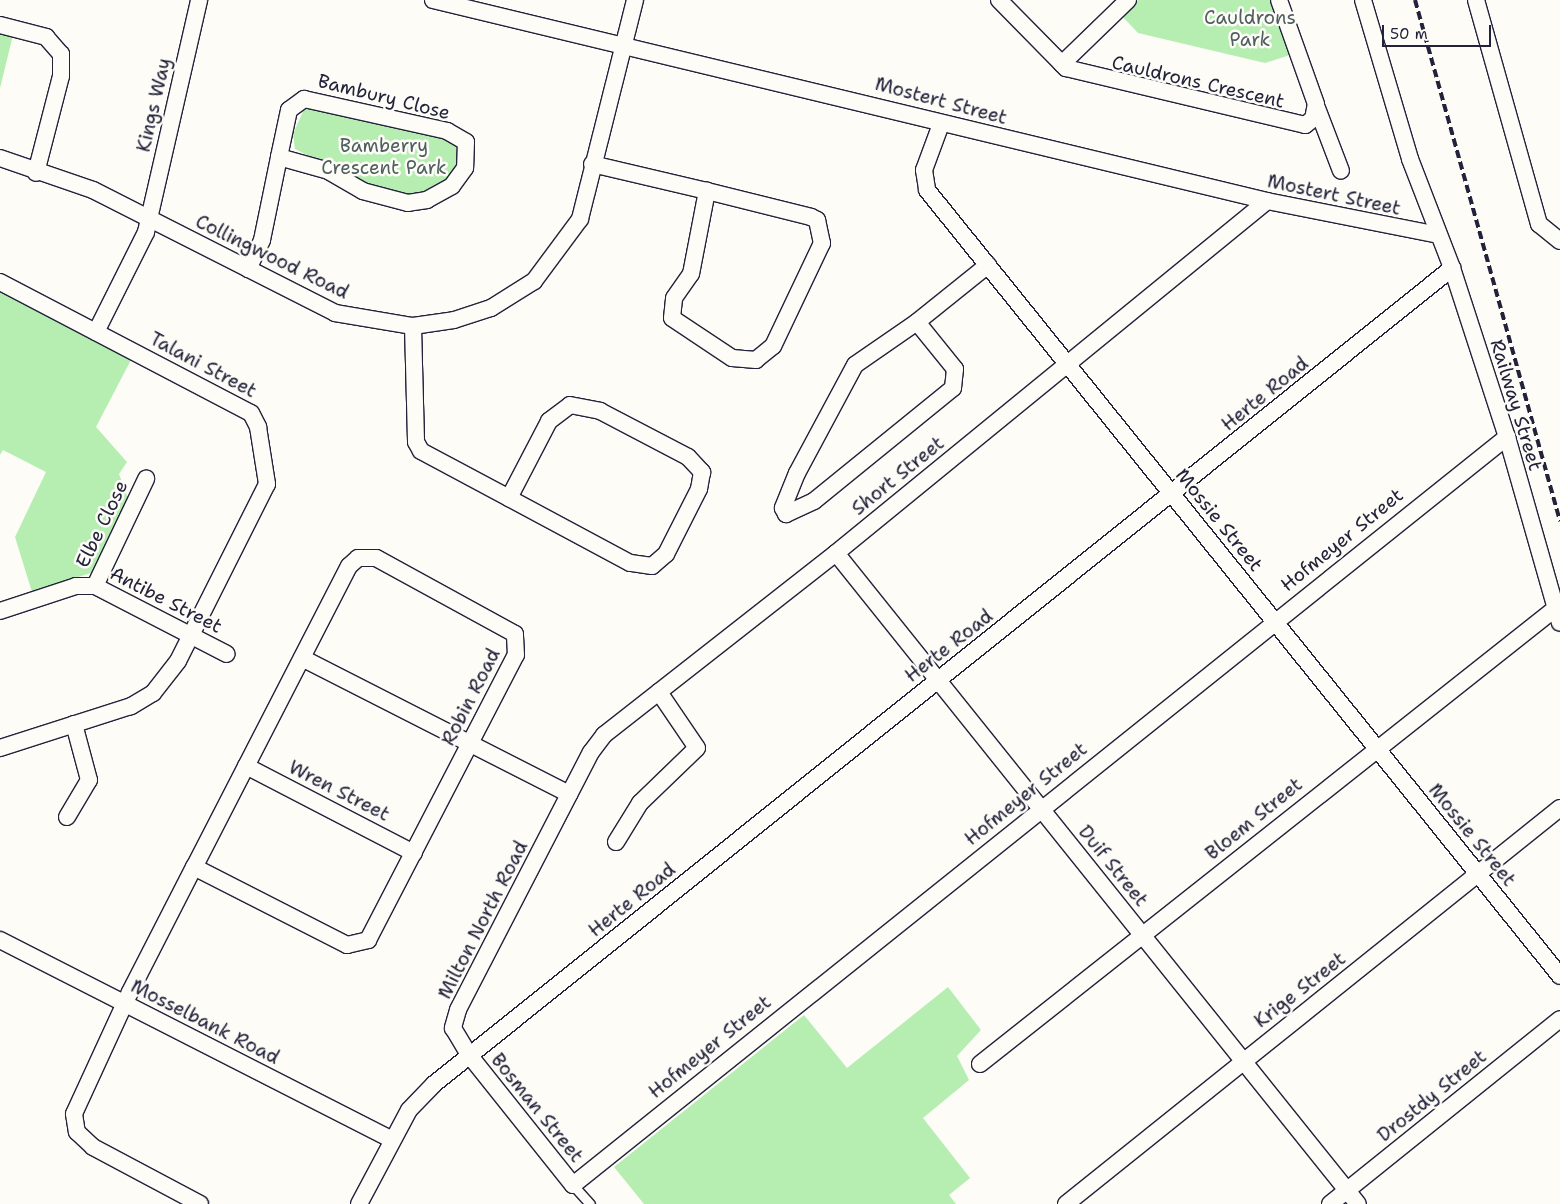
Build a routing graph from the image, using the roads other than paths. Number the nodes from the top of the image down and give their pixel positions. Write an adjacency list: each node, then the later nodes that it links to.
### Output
1 (199, 0): 21 (street, Kings Way)
2 (433, 0): 10 (street, Mostert Street)
3 (635, 0): 10 (street, Collingwood Road)
4 (999, 0): 11 (street, Cauldrons Crescent)
5 (1128, 0): 11 (street, Cauldrons Crescent)
6 (1279, 0): 12 (street, Cauldrons Crescent)
7 (1363, 0): 22 (street, Railway Street)
8 (1476, 0): 23 (street)
9 (0, 25): 18 (street)
10 (623, 45): 13 (street, Mostert Street); 16 (street, Collingwood Road)
11 (1062, 64): 12 (street, Cauldrons Crescent)
12 (1317, 108): 17 (street, Cauldrons Crescent)
13 (941, 124): 20 (street, Mostert Street); 24 (street, Mossie Street)
14 (279, 157): 14 (street, Bambury Close); 26 (street, Bambury Close)
15 (0, 158): 18 (street, Collingwood Road)
16 (592, 164): 19 (street); 29 (street, Collingwood Road)
17 (1341, 171)
18 (36, 174): 21 (street, Collingwood Road)
19 (707, 191): 19 (street)
20 (1267, 201): 22 (street, Mostert Street); 31 (street, Short Street)
21 (150, 218): 26 (street, Collingwood Road); 30 (street, Kings Way)
22 (1440, 235): 25 (street, Railway Street)
23 (1560, 241)
24 (988, 265): 28 (street); 31 (street, Mossie Street)
25 (1452, 268): 32 (street, Railway Street); 34 (street, Herte Road)
26 (248, 269): 29 (street, Collingwood Road)
27 (0, 282): 30 (street, Talani Street)
28 (917, 322): 28 (street)
29 (414, 326): 35 (street)
30 (96, 332): 41 (street, Talani Street)
31 (1068, 364): 34 (street, Mossie Street); 36 (street, Short Street)
32 (1507, 437): 39 (street, Railway Street); 40 (street, Hofmeyer Street)
33 (146, 479): 37 (street, Elbe Close)
34 (1173, 495): 40 (street, Mossie Street); 44 (street, Herte Road)
35 (509, 498): 35 (street)
36 (836, 553): 44 (street, Duif Street); 45 (street, Short Street)
37 (95, 586): 38 (street, Antibe Street); 41 (street, Antibe Street)
38 (0, 611)
39 (1558, 615): 49 (street, Bloem Street)
40 (1274, 620): 49 (street, Mossie Street); 52 (street, Hofmeyer Street)
41 (191, 635): 42 (street, Antibe Street); 46 (street, Talani Street)
42 (227, 654)
43 (302, 658): 47 (street); 47 (street, Robin Road); 50 (street, Robin Road)
44 (938, 680): 52 (street, Duif Street); 64 (street, Herte Road)
45 (659, 692): 51 (street, Short Street); 55 (street)
46 (74, 724): 48 (street, Talani Street); 54 (street)
47 (470, 744): 51 (street); 56 (street, Robin Road)
48 (0, 748)
49 (1376, 748): 58 (street, Mossie Street); 59 (street, Bloem Street)
50 (246, 766): 56 (street, Wren Street); 57 (street, Robin Road)
51 (569, 794): 64 (street, Milton North Road)
52 (1041, 808): 59 (street, Duif Street); 68 (street, Hofmeyer Street)
53 (1560, 808): 58 (street, Krige Street)
54 (67, 817)
55 (616, 842)
56 (414, 853): 57 (street, Robin Road)
57 (194, 867): 62 (street, Robin Road)
58 (1478, 874): 61 (street, Mossie Street); 65 (street, Krige Street)
59 (1142, 934): 65 (street, Duif Street); 66 (street, Bloem Street)
60 (2, 945): 62 (street, Mosselbank Road)
61 (1560, 976)
62 (126, 1004): 67 (street, Mosselbank Road); 70 (street, Robin Road)
63 (1560, 1019): 69 (street, Drostdy Street)
64 (470, 1056): 67 (street); 68 (street, Bosman Street)
65 (1243, 1061): 69 (street, Duif Street); 73 (street, Krige Street)
66 (980, 1064)
67 (392, 1140): 71 (street)
68 (572, 1185): 72 (lane)
69 (1347, 1190): 74 (street, Drostdy Street); 75 (street, Duif Street)
70 (200, 1204)
71 (359, 1204)
72 (590, 1204)
73 (1066, 1204)
74 (1330, 1204)
75 (1358, 1204)

